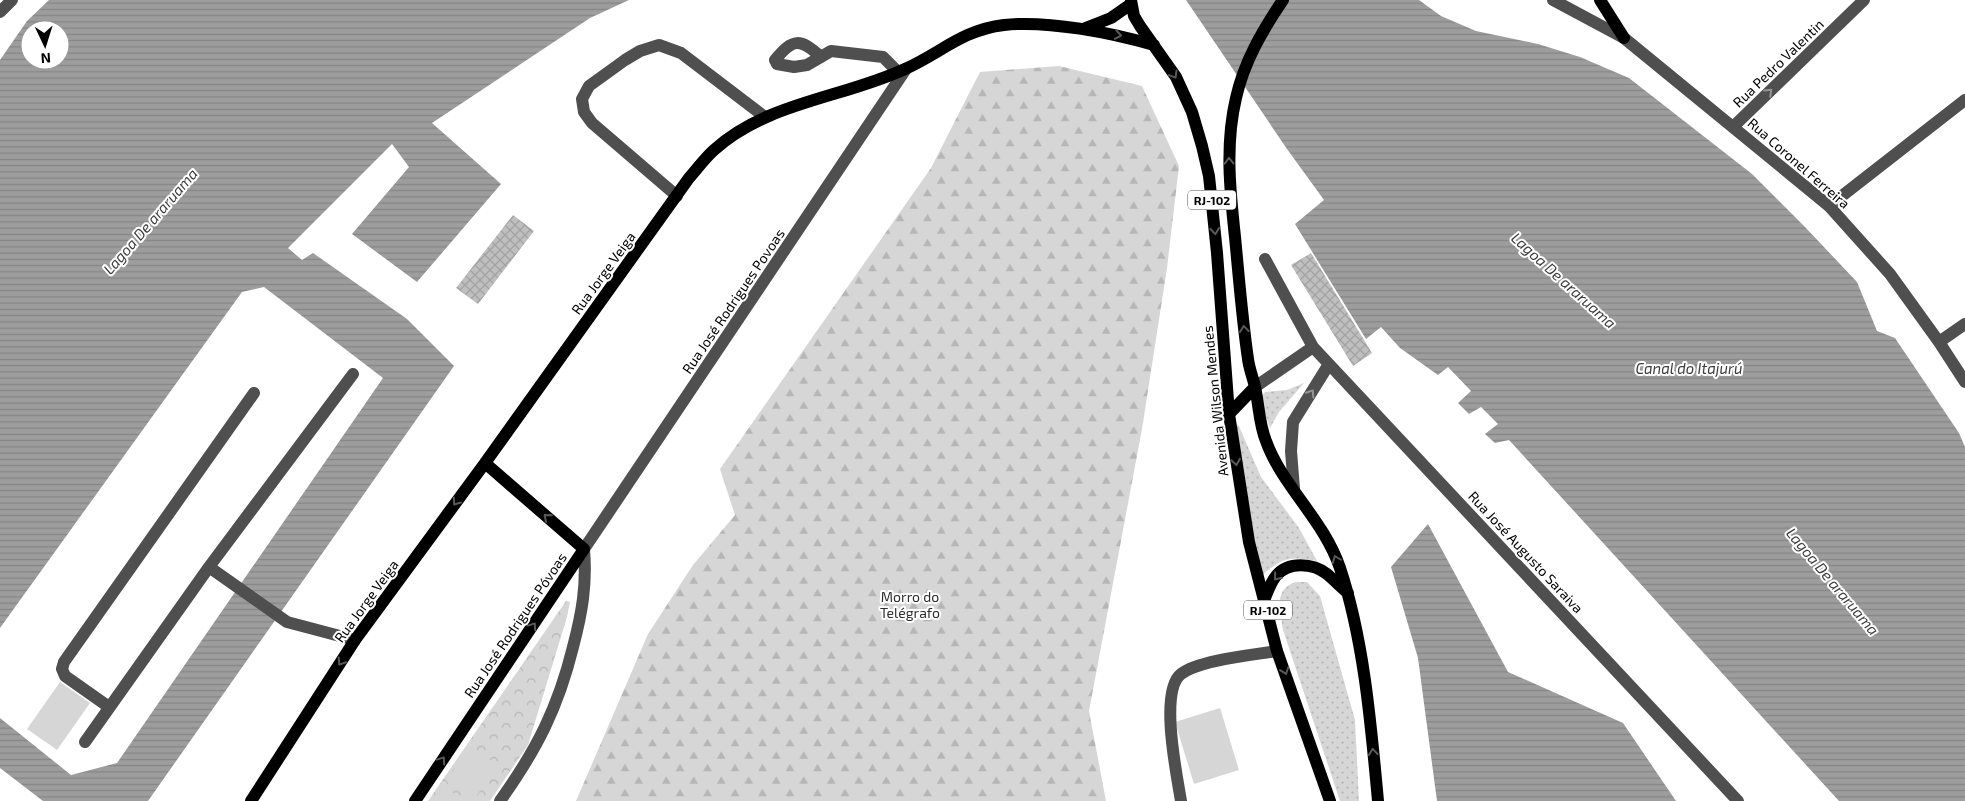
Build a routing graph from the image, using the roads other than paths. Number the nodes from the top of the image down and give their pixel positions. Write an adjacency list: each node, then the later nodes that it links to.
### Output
1 (12, 0): 7 (street)
2 (1283, 0): 25 (main road, RJ-102, one-way to 2)
3 (1553, 0): 9 (street, Rua Coronel Ferreira)
4 (1600, 0): 9 (main road)
5 (1864, 0): 15 (street, Rua Pedro Valentin, one-way to 5)
6 (1131, 1): 8 (main road, RJ-102); 10 (main road, Avenida Wilson Mendes / RJ-102)
7 (0, 12)
8 (1081, 30): 10 (main road, Rua Jorge Veiga, one-way to 10); 12 (main road, Rua Jorge Veiga / RJ-102)
9 (1624, 38): 15 (street, Rua Coronel Ferreira)
10 (1154, 45): 27 (main road, Avenida Wilson Mendes / RJ-102, one-way to 27)
11 (820, 58): 12 (street)
12 (902, 70): 14 (main road, Rua Jorge Veiga / RJ-102); 30 (street, Rua José Rodrigues Povoas)
13 (1965, 100): 17 (street)
14 (765, 118): 16 (main road, Rua Jorge Veiga / RJ-102); 16 (street)
15 (1734, 126): 17 (street, Rua Coronel Ferreira)
16 (676, 196): 28 (main road, Rua Jorge Veiga / RJ-102)
17 (1829, 206): 20 (street, Rua Coronel Ferreira)
18 (1265, 259): 21 (street, Rua José Augusto Saraiva)
19 (1965, 324): 20 (street)
20 (1939, 342): 24 (street, Rua Coronel Ferreira)
21 (1313, 347): 22 (street, Rua José Augusto Saraiva); 25 (street)
22 (1329, 364): 29 (street, one-way to 22); 44 (street, Rua José Augusto Saraiva)
23 (353, 374): 31 (street)
24 (1965, 382)
25 (1255, 387): 27 (main road); 29 (main road, RJ-102)
26 (254, 393): 36 (street)
27 (1229, 414): 33 (main road, Avenida Wilson Mendes / RJ-102, one-way to 33)
28 (485, 463): 30 (main road, Rua José Rodrigues Póvoas, one-way to 28); 34 (main road, Rua Jorge Veiga / RJ-102, one-way to 34)
29 (1294, 489): 32 (main road, RJ-102, one-way to 29)
30 (584, 549): 39 (main road, Rua José Rodrigues Póvoas, one-way to 30); 40 (street)
31 (208, 567): 34 (street); 36 (street)
32 (1348, 593): 33 (main road, one-way to 33); 43 (main road, RJ-102, one-way to 32)
33 (1265, 598): 35 (main road, Avenida Wilson Mendes / RJ-102)
34 (355, 640): 38 (main road, Rua Jorge Veiga / RJ-102, one-way to 38)
35 (1277, 651): 41 (street); 42 (main road, Avenida Wilson Mendes / RJ-102, one-way to 42)
36 (109, 707): 37 (street)
37 (85, 742)
38 (251, 801)
39 (415, 801)
40 (500, 801)
41 (1181, 801)
42 (1330, 801)
43 (1378, 801)
44 (1738, 801)

